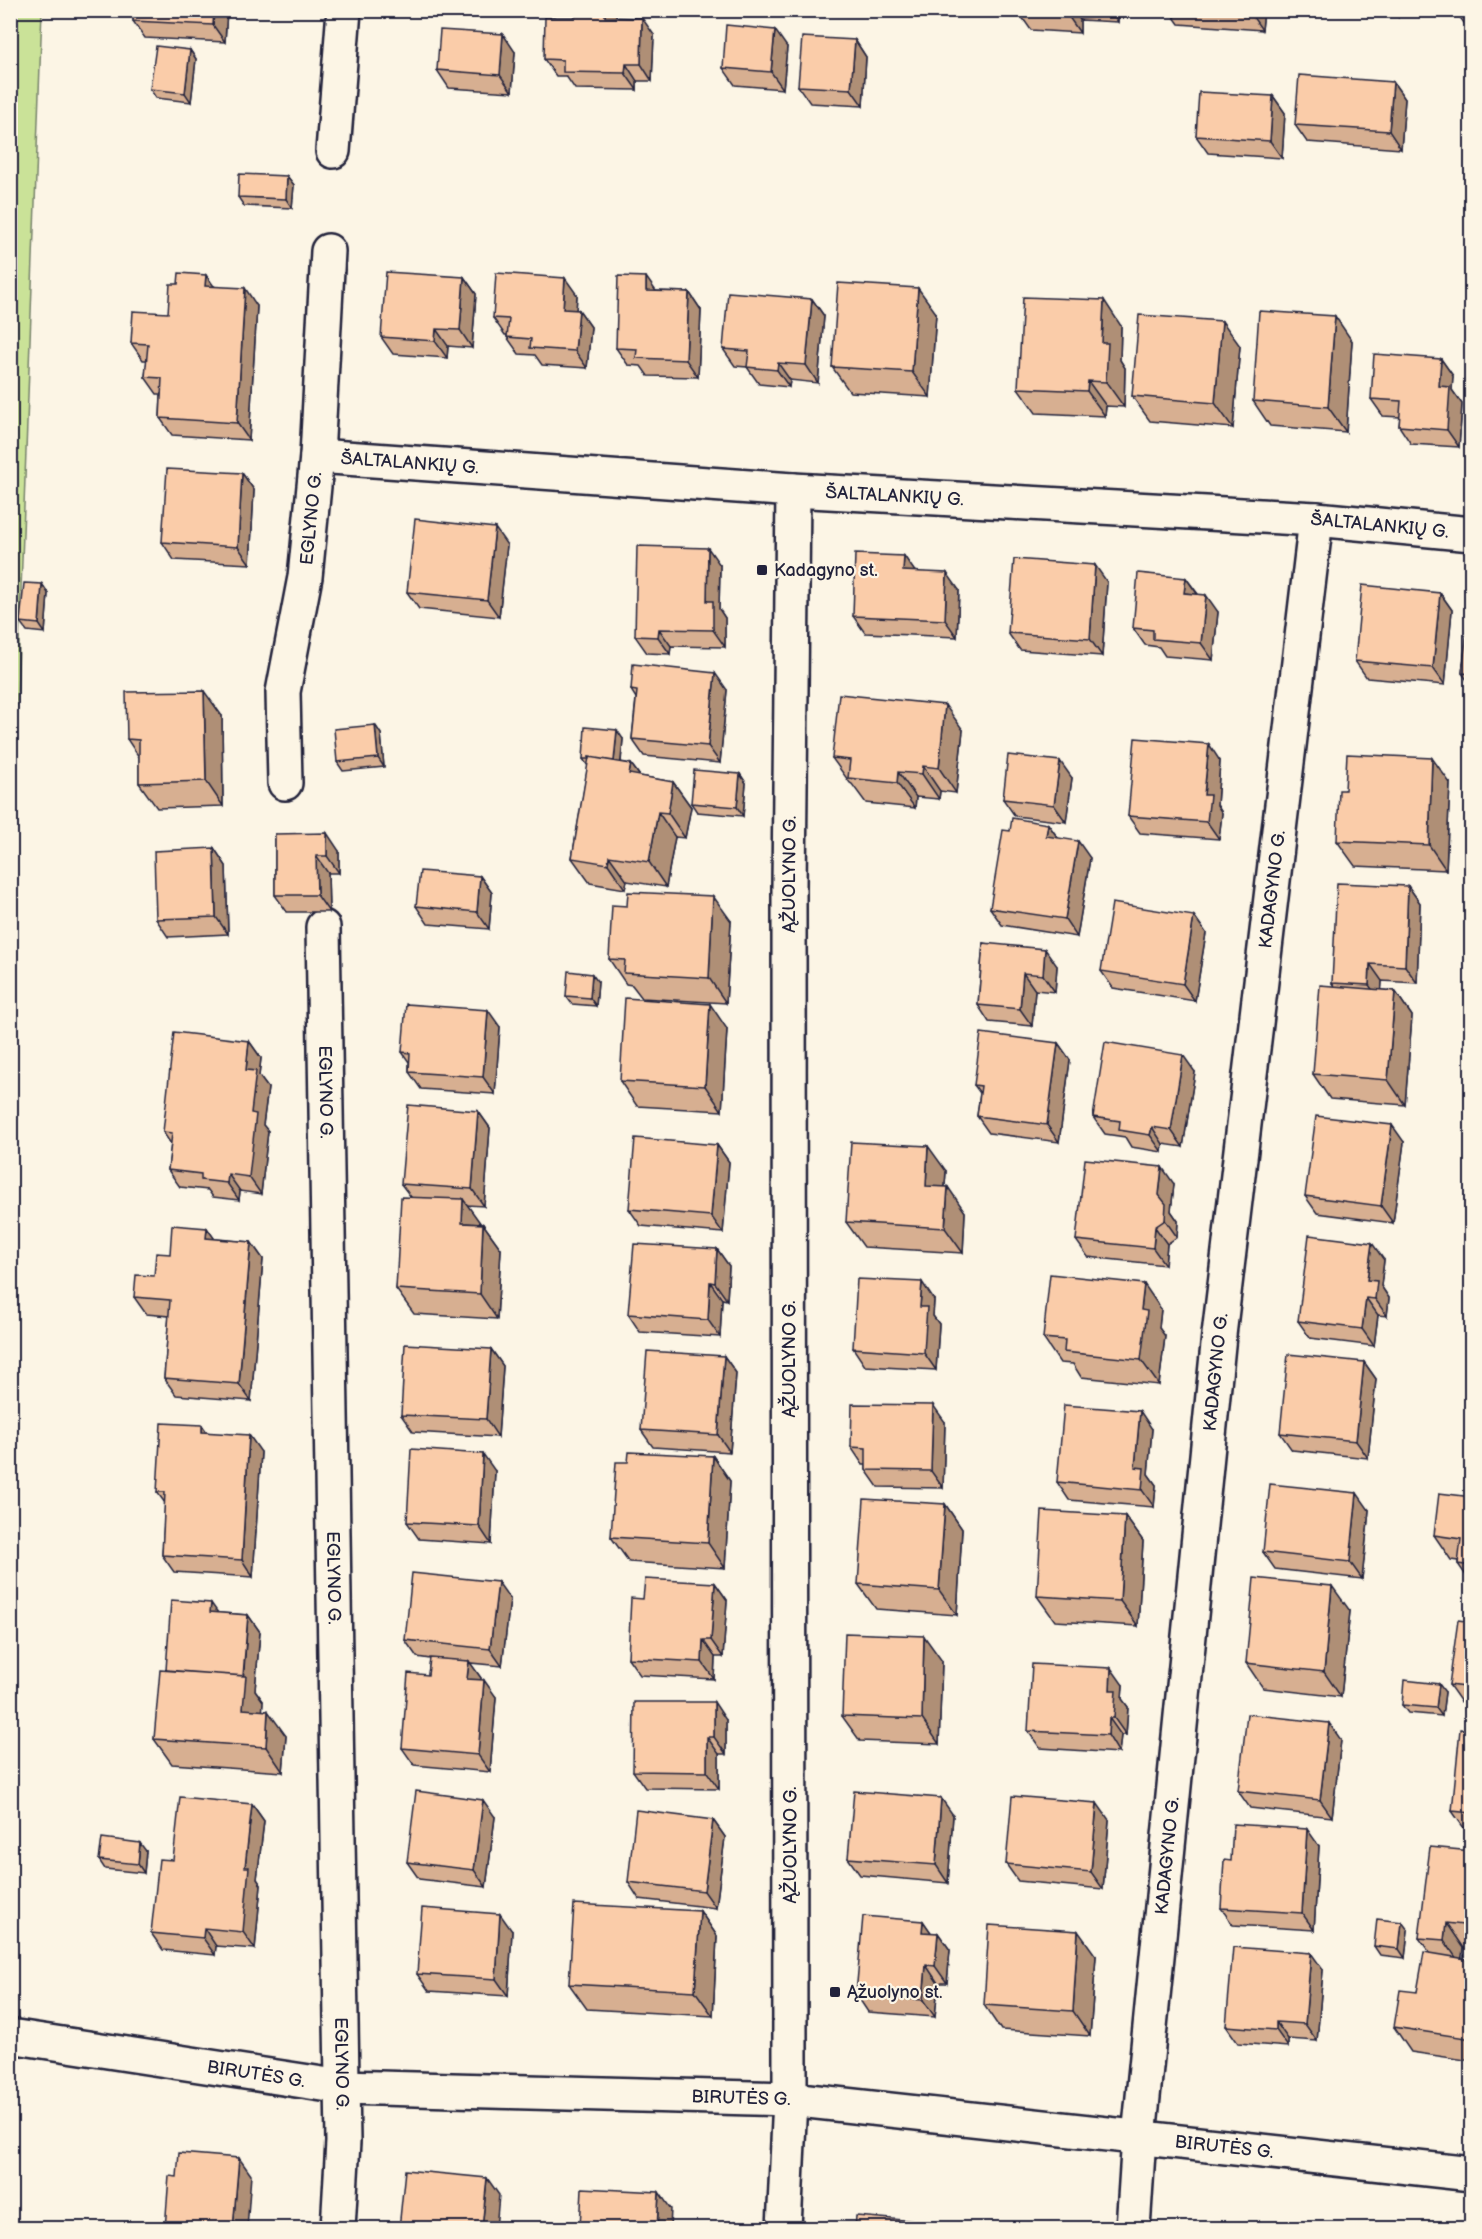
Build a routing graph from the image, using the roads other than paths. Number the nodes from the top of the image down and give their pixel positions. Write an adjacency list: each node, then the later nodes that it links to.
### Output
1 (344, 10): 2 (street)
2 (333, 151)
3 (328, 251): 4 (street, EGLYNO G.)
4 (317, 456): 5 (street, ŠALTALANKIŲ G.); 8 (street, EGLYNO G.)
5 (793, 490): 6 (street, ŠALTALANKIŲ G.); 12 (street, ĄŽUOLYNO G.)
6 (1316, 519): 7 (street, ŠALTALANKIŲ G.); 13 (street, KADAGYNO G.)
7 (1472, 534)
8 (285, 783)
9 (323, 927): 11 (street, EGLYNO G.)
10 (10, 2036): 11 (street, BIRUTĖS G.)
11 (342, 2087): 12 (street, BIRUTĖS G.); 15 (street, EGLYNO G.)
12 (790, 2100): 13 (street, BIRUTĖS G.); 16 (street, ĄŽUOLYNO G.)
13 (1139, 2137): 14 (street, BIRUTĖS G.); 17 (street, KADAGYNO G.)
14 (1472, 2174)
15 (338, 2229)
16 (784, 2229)
17 (1133, 2229)

